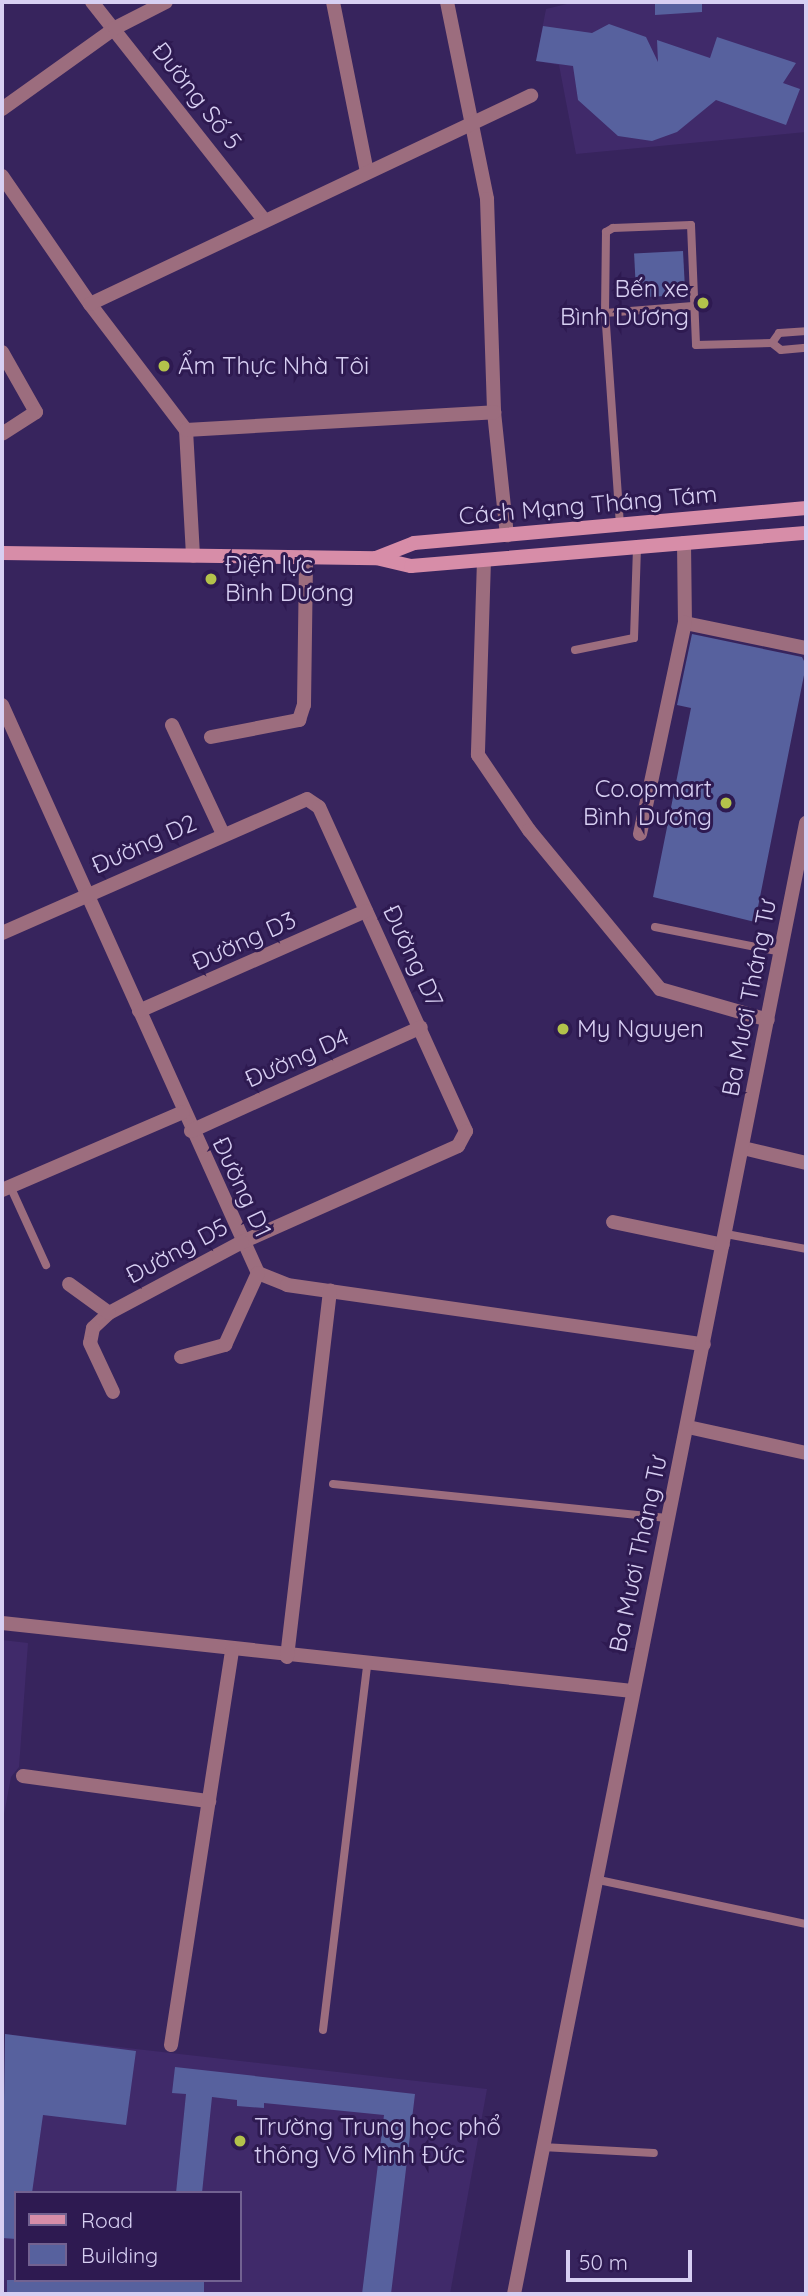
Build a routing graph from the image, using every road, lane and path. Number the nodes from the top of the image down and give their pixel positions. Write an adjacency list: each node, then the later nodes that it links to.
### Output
1 (92, 2): 5 (street, Đường Số 5)
2 (166, 2): 5 (street)
3 (333, 2): 9 (street)
4 (447, 2): 8 (street)
5 (115, 28): 7 (street); 11 (street, Đường Số 5)
6 (531, 96): 8 (street)
7 (2, 109)
8 (469, 125): 9 (street); 19 (street)
9 (368, 172): 11 (street)
10 (2, 176): 12 (street)
11 (264, 220): 12 (street)
12 (90, 304): 20 (street)
13 (694, 306): 14 (lane); 14 (lane); 16 (lane)
14 (605, 313): 23 (lane)
15 (806, 331): 16 (lane)
16 (772, 343): 17 (lane)
17 (806, 348)
18 (3, 359): 21 (street)
19 (494, 412): 20 (street); 25 (street)
20 (186, 430): 29 (street)
21 (2, 434)
22 (806, 508): 23 (main road, Cách Mạng Tháng Tám)
23 (620, 525): 25 (main road, Cách Mạng Tháng Tám)
24 (806, 533): 26 (main road, Cách Mạng Tháng Tám)
25 (507, 535): 31 (main road, Cách Mạng Tháng Tám)
26 (684, 544): 27 (main road, Cách Mạng Tháng Tám); 33 (street)
27 (638, 547): 32 (main road, Cách Mạng Tháng Tám); 35 (lane)
28 (2, 553): 29 (main road, Cách Mạng Tháng Tám)
29 (193, 556): 30 (main road, Cách Mạng Tháng Tám)
30 (306, 557): 31 (main road, Cách Mạng Tháng Tám); 38 (street)
31 (376, 558): 32 (main road, Cách Mạng Tháng Tám)
32 (484, 560): 49 (street)
33 (685, 623): 34 (street); 42 (street)
34 (806, 648)
35 (575, 650)
36 (2, 705): 43 (street, Đường D1)
37 (172, 725): 41 (street)
38 (211, 737)
39 (307, 799): 41 (street, Đường D2); 44 (street, Đường D7)
40 (806, 823): 47 (street, Ba Mươi Tháng Tư)
41 (223, 834): 43 (street, Đường D2)
42 (640, 834)
43 (87, 894): 46 (street, Đường D2); 48 (street, Đường D1)
44 (366, 911): 48 (street, Đường D3); 50 (street, Đường D7)
45 (655, 927): 47 (lane)
46 (2, 933)
47 (781, 952): 49 (street, Ba Mươi Tháng Tư)
48 (139, 1011): 51 (street, Đường D1)
49 (768, 1020): 54 (street, Ba Mươi Tháng Tư)
50 (421, 1027): 52 (street, Đường D4); 53 (street, Đường D7)
51 (183, 1112): 52 (street, Đường D1); 56 (street)
52 (191, 1131): 59 (street, Đường D1)
53 (464, 1139): 59 (street, Đường D5)
54 (743, 1148): 55 (street); 58 (street, Ba Mươi Tháng Tư)
55 (806, 1163)
56 (6, 1188): 61 (lane)
57 (613, 1222): 58 (street)
58 (725, 1240): 60 (lane); 66 (street, Ba Mươi Tháng Tư)
59 (243, 1242): 62 (street, Đường D1); 65 (street, Đường D5)
60 (806, 1250)
61 (46, 1265)
62 (258, 1273): 64 (street, Đường D1); 67 (street)
63 (69, 1284): 65 (street)
64 (330, 1291): 66 (street, Đường D1); 75 (street)
65 (109, 1313): 68 (street, Đường D5)
66 (704, 1345): 69 (street, Ba Mươi Tháng Tư)
67 (181, 1357)
68 (113, 1392)
69 (688, 1427): 70 (street); 72 (street, Ba Mươi Tháng Tư)
70 (806, 1453)
71 (333, 1484): 72 (lane)
72 (669, 1518): 77 (street, Ba Mươi Tháng Tư)
73 (2, 1623): 74 (street)
74 (232, 1651): 75 (street); 79 (street)
75 (287, 1657): 76 (street)
76 (367, 1664): 77 (street); 82 (lane)
77 (632, 1692): 80 (street, Ba Mươi Tháng Tư)
78 (23, 1776): 79 (street)
79 (209, 1801): 83 (street)
80 (594, 1879): 81 (lane); 84 (street, Ba Mươi Tháng Tư)
81 (806, 1924)
82 (323, 2030)
83 (171, 2045)
84 (542, 2147): 85 (lane); 86 (street, Ba Mươi Tháng Tư)
85 (654, 2153)
86 (514, 2294)

